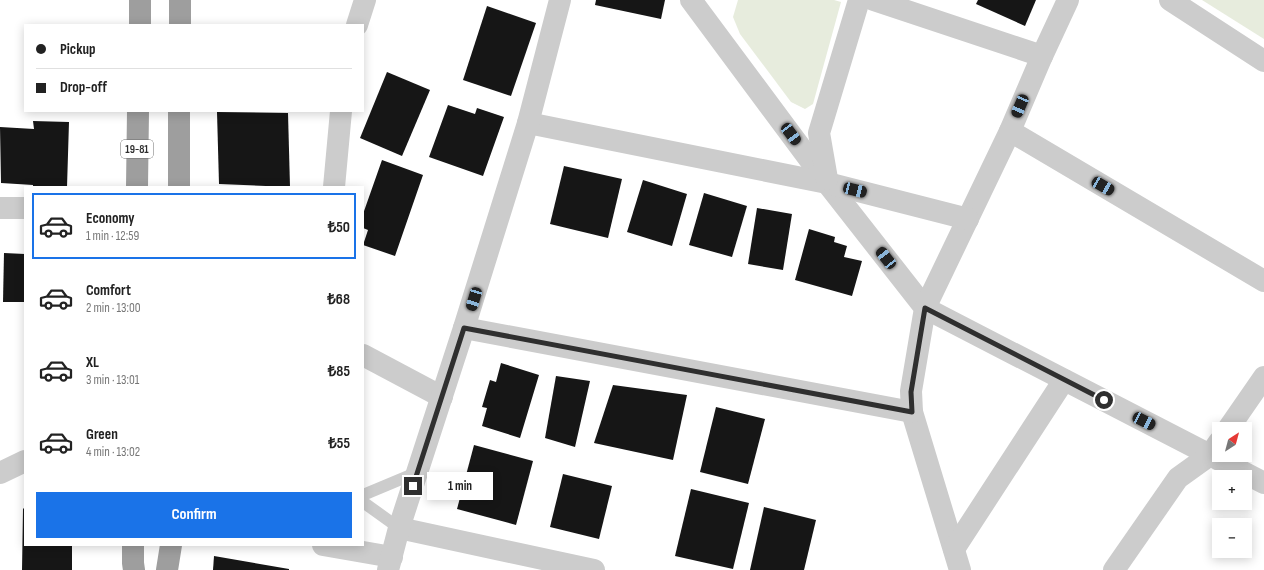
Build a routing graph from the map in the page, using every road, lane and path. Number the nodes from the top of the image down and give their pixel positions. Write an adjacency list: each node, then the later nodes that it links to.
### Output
1 (140, 0): 10 (highway)
2 (180, 0): 11 (highway)
3 (365, 0): 12 (street)
4 (560, 0): 18 (street)
5 (691, 0): 20 (street)
6 (859, 0): 20 (street)
7 (874, 0): 13 (street)
8 (1068, 0): 13 (street)
9 (1170, 0): 14 (street)
10 (140, 24)
11 (180, 24)
12 (357, 24)
13 (1042, 56): 19 (street)
14 (1264, 61)
15 (138, 112): 21 (highway, 19-81)
16 (179, 112): 22 (highway)
17 (341, 112): 23 (street)
18 (528, 123): 20 (street); 29 (street)
19 (1010, 131): 26 (street); 27 (street)
20 (827, 182): 26 (street); 28 (street)
21 (137, 186)
22 (179, 186)
23 (334, 186)
24 (0, 208): 25 (street)
25 (24, 208)
26 (968, 219): 28 (street)
27 (1264, 281)
28 (925, 308): 32 (street); 34 (street)
29 (464, 328): 33 (street); 34 (street)
30 (364, 357): 33 (street)
31 (1264, 377): 35 (street)
32 (1064, 380): 36 (street); 48 (street)
33 (442, 397): 40 (street)
34 (912, 412): 48 (street)
35 (1233, 422)
36 (1212, 447)
37 (1212, 450): 54 (street)
38 (24, 461): 41 (street)
39 (1235, 462): 42 (street)
40 (418, 472): 43 (lane); 45 (street)
41 (0, 473)
42 (1264, 483)
43 (364, 495)
44 (364, 503): 45 (lane)
45 (399, 528): 49 (street); 50 (street)
46 (171, 546): 51 (highway)
47 (327, 546): 49 (street)
48 (954, 548): 53 (street)
49 (390, 563)
50 (566, 567): 52 (street)
51 (168, 569)
52 (594, 570)
53 (960, 570)
54 (1114, 570)

